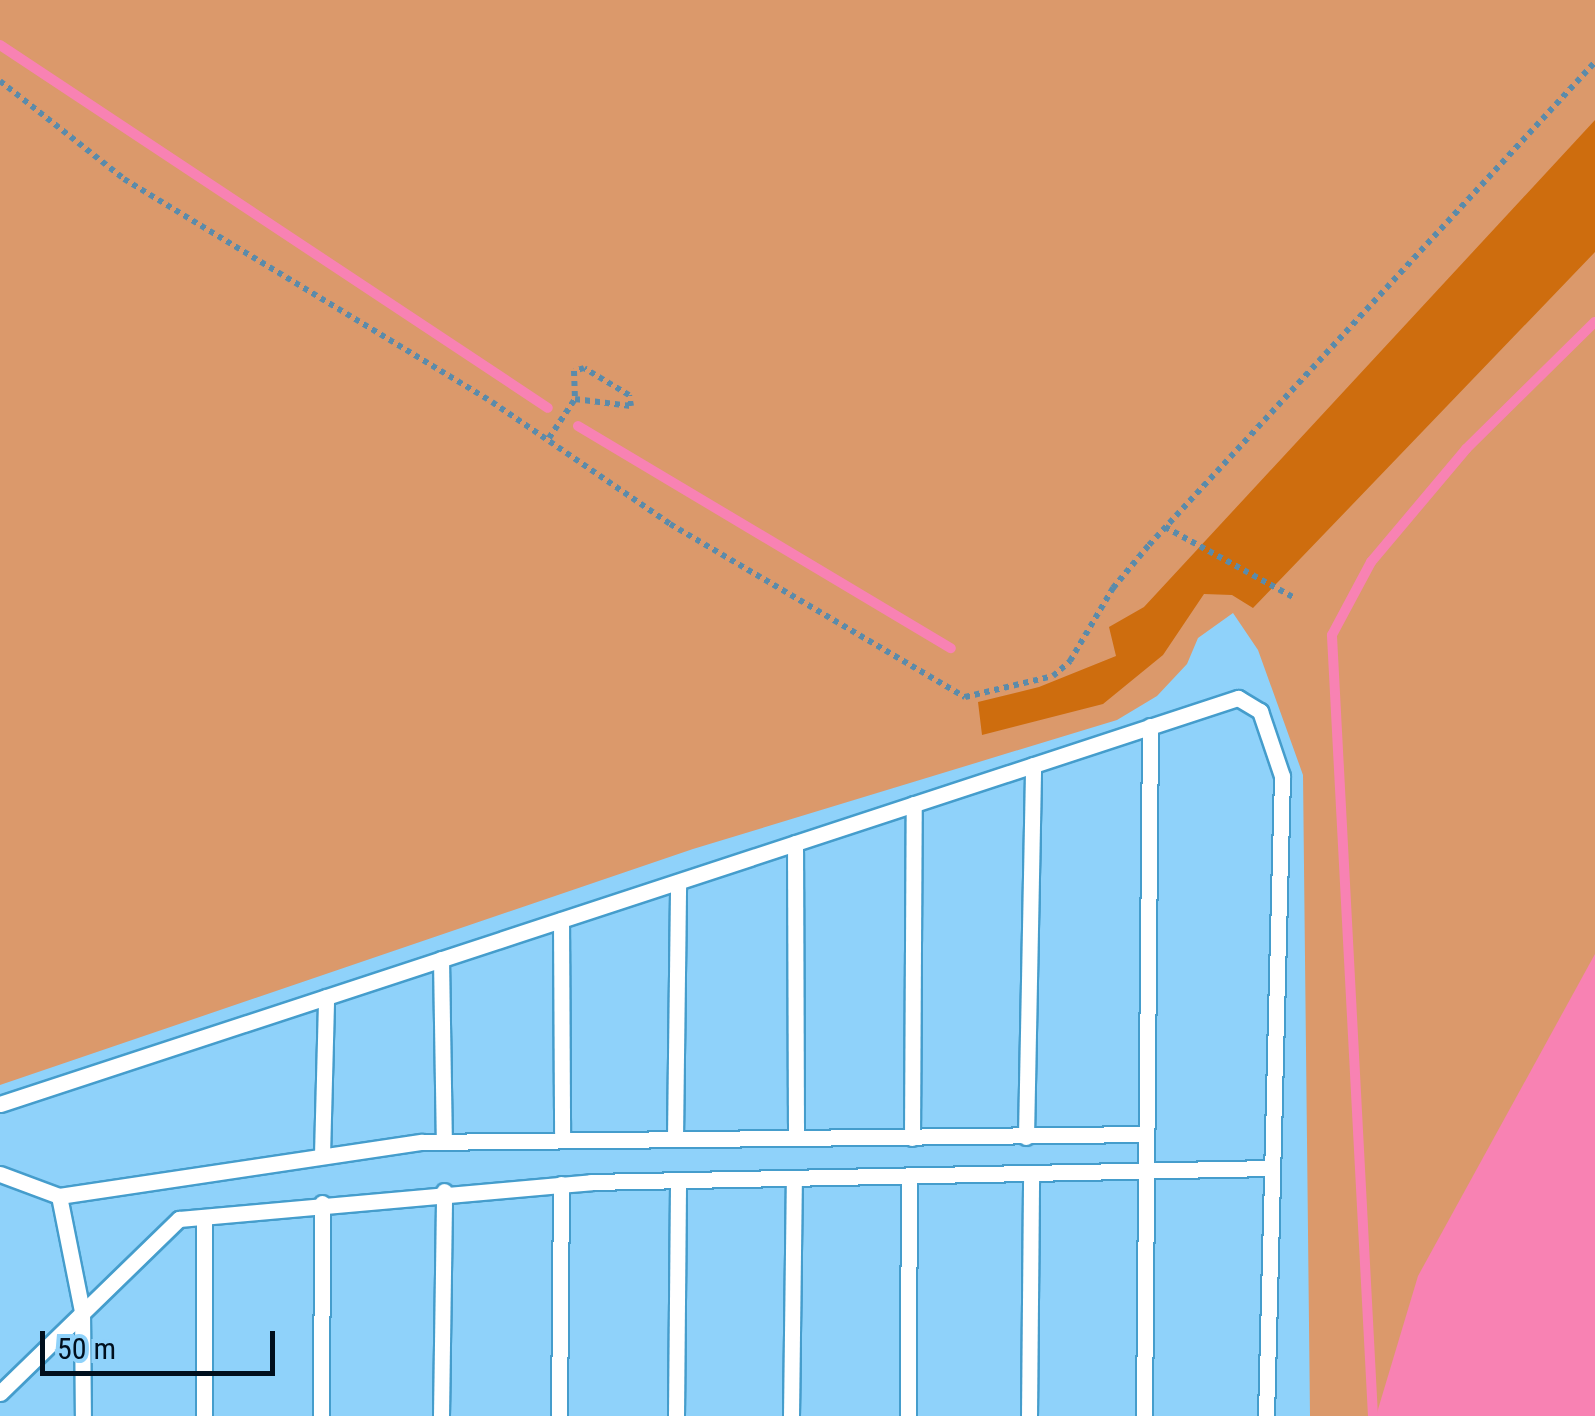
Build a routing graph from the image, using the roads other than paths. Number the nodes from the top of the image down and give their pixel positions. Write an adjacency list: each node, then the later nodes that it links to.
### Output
1 (1150, 726): 2 (lane); 10 (lane); 18 (lane)
2 (1033, 765): 3 (lane); 11 (lane)
3 (914, 804): 4 (lane); 14 (lane)
4 (795, 843): 5 (lane); 13 (lane)
5 (678, 882): 6 (lane); 12 (lane)
6 (561, 920): 7 (lane); 15 (lane)
7 (441, 959): 8 (lane); 16 (lane)
8 (326, 997): 9 (lane); 17 (lane)
9 (0, 1104)
10 (1146, 1134): 11 (lane); 19 (lane)
11 (1026, 1136): 14 (lane)
12 (676, 1138): 13 (lane); 15 (lane)
13 (796, 1138): 14 (lane)
14 (912, 1138)
15 (562, 1140): 16 (lane)
16 (444, 1142): 17 (lane)
17 (322, 1155): 27 (lane)
18 (1270, 1168): 19 (lane); 42 (lane)
19 (1146, 1170): 20 (lane); 41 (lane)
20 (1032, 1173): 22 (lane); 40 (lane)
21 (0, 1174): 27 (lane)
22 (909, 1175): 23 (lane); 39 (lane)
23 (794, 1178): 24 (lane); 38 (lane)
24 (678, 1180): 25 (lane); 37 (lane)
25 (562, 1184): 26 (lane); 36 (lane)
26 (444, 1192): 28 (lane); 35 (lane)
27 (60, 1196): 30 (lane)
28 (322, 1204): 29 (lane); 34 (lane)
29 (204, 1216): 30 (lane); 33 (lane)
30 (82, 1311): 31 (lane); 32 (lane)
31 (0, 1394)
32 (83, 1416)
33 (204, 1416)
34 (321, 1416)
35 (442, 1416)
36 (559, 1416)
37 (676, 1416)
38 (792, 1416)
39 (908, 1416)
40 (1029, 1416)
41 (1144, 1416)
42 (1266, 1416)

